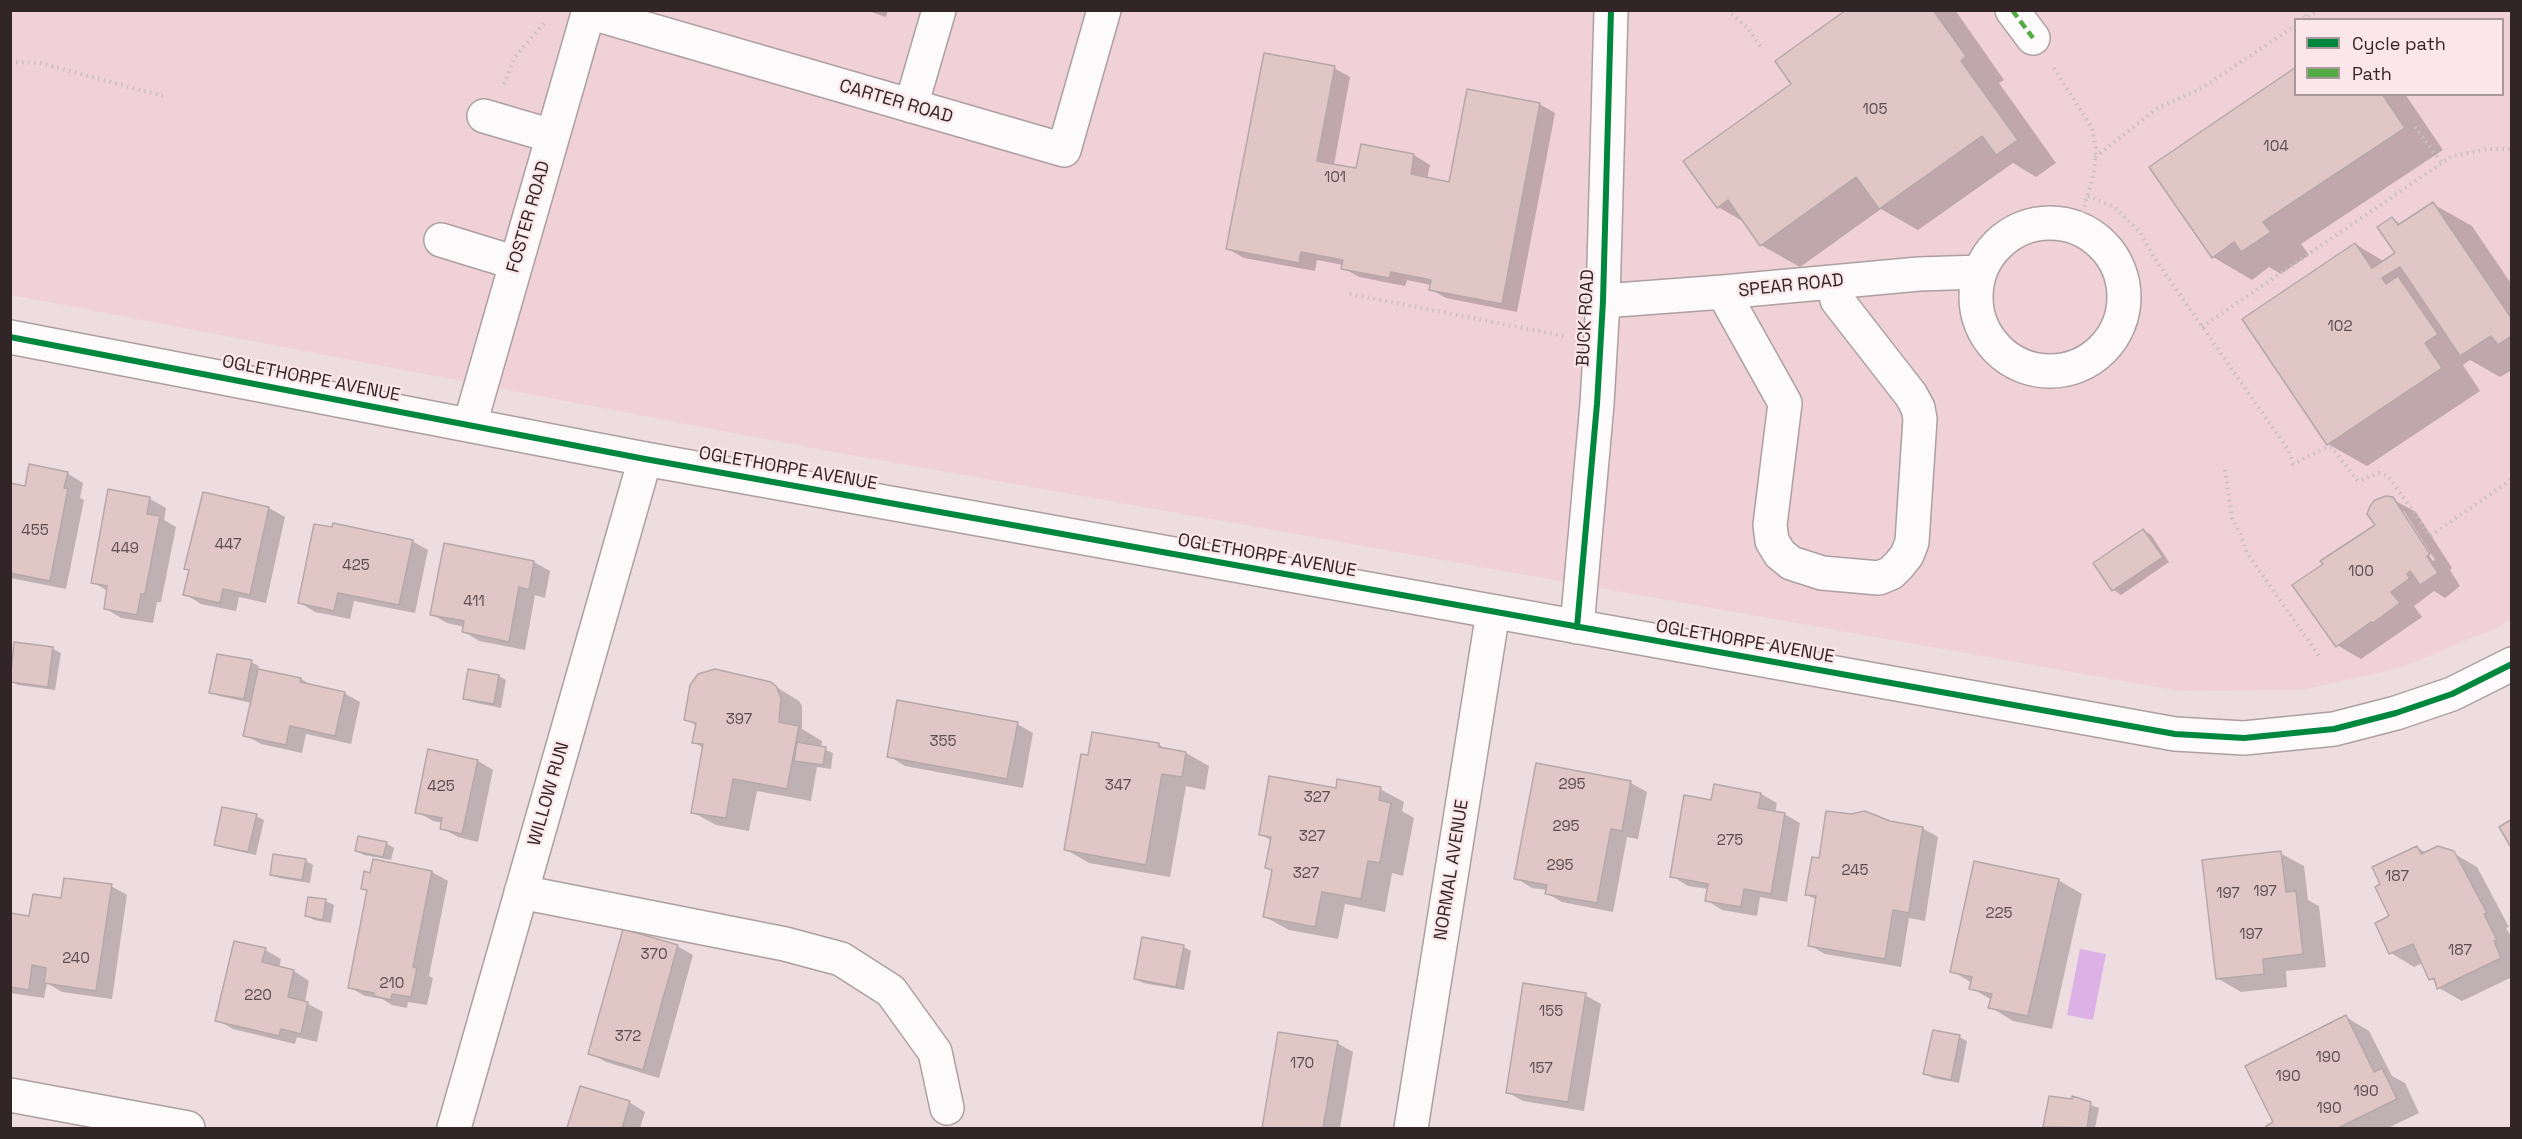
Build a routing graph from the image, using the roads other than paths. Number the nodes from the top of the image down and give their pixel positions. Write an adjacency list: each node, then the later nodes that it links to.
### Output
1 (939, 10): 7 (street)
2 (1104, 10): 7 (street, CARTER ROAD)
3 (1611, 10): 15 (street, BUCK ROAD)
4 (2012, 10): 6 (street)
5 (588, 11): 7 (street, CARTER ROAD); 9 (street, FOSTER ROAD)
6 (2033, 38)
7 (911, 106)
8 (484, 116): 9 (street)
9 (552, 136): 11 (street, FOSTER ROAD)
10 (441, 240): 11 (street)
11 (516, 262): 17 (street, FOSTER ROAD)
12 (1980, 272): 12 (street); 13 (street, SPEAR ROAD)
13 (1833, 282): 14 (street, SPEAR ROAD); 14 (street)
14 (1723, 292): 15 (street, SPEAR ROAD)
15 (1603, 301): 20 (street, BUCK ROAD)
16 (10, 337): 17 (street, OGLETHORPE AVENUE)
17 (470, 424): 18 (street, OGLETHORPE AVENUE)
18 (645, 459): 19 (street, OGLETHORPE AVENUE); 22 (street, WILLOW RUN)
19 (1493, 612): 20 (street, OGLETHORPE AVENUE); 27 (street, NORMAL AVENUE)
20 (1576, 627): 21 (street, OGLETHORPE AVENUE)
21 (2511, 664)
22 (521, 892): 24 (street); 26 (street, WILLOW RUN)
23 (10, 1095): 25 (street)
24 (947, 1108)
25 (188, 1128)
26 (454, 1128)
27 (1411, 1128)

